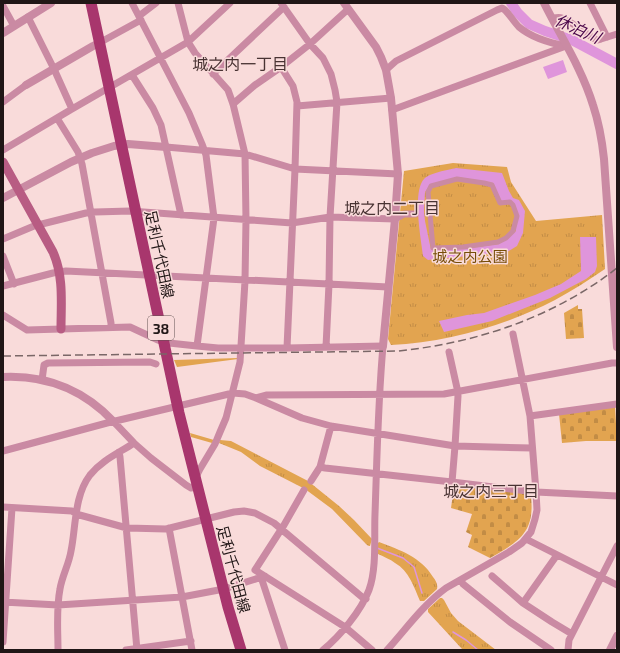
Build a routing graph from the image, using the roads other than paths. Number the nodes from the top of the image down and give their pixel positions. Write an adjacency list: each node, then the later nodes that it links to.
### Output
1 (51, 3): 12 (street)
2 (91, 3): 20 (main road, 足利千代田線 / 38)
3 (132, 3): 13 (street)
4 (156, 3): 13 (street)
5 (178, 3): 19 (street)
6 (230, 3): 19 (street)
7 (544, 3): 14 (street)
8 (590, 3): 18 (street)
9 (282, 5): 21 (street); 27 (street)
10 (3, 6): 15 (street)
11 (346, 6): 21 (street); 26 (street)
12 (28, 17): 15 (street); 25 (street)
13 (140, 18): 20 (street); 23 (street)
14 (552, 18): 18 (street); 22 (street)
15 (14, 26): 16 (street)
16 (3, 33)
17 (617, 34): 18 (street)
18 (607, 37)
19 (188, 42): 23 (street); 27 (street)
20 (99, 43): 25 (street); 30 (main road, 足利千代田線 / 38)
21 (310, 44): 24 (street); 33 (street)
22 (565, 44): 26 (street); 37 (street); 68 (street)
23 (161, 58): 28 (street); 42 (street)
24 (281, 67): 34 (street); 35 (street)
25 (54, 69): 29 (street); 36 (street)
26 (386, 70): 31 (street)
27 (213, 74): 34 (street)
28 (132, 75): 30 (street); 40 (street)
29 (26, 85): 32 (street)
30 (109, 88): 36 (street); 39 (main road, 足利千代田線 / 38)
31 (391, 98): 33 (street); 37 (street)
32 (3, 102)
33 (336, 102): 35 (street); 47 (street)
34 (233, 104): 43 (street)
35 (296, 106): 46 (street)
36 (72, 109): 38 (street)
37 (392, 110): 48 (street)
38 (57, 118): 41 (street); 44 (street)
39 (121, 144): 40 (street); 44 (street); 52 (main road, 足利千代田線 / 38)
40 (166, 147): 42 (street); 55 (street)
41 (3, 150)
42 (204, 150): 43 (street); 57 (street)
43 (244, 154): 46 (street); 59 (street)
44 (80, 158): 49 (street); 51 (street)
45 (3, 162): 49 (main road)
46 (295, 169): 47 (street); 60 (street)
47 (333, 171): 48 (street); 56 (street)
48 (398, 174): 58 (street)
49 (19, 190): 50 (street); 61 (main road)
50 (3, 198)
51 (91, 212): 52 (street); 61 (street); 65 (street)
52 (136, 212): 55 (street); 66 (main road, 足利千代田線 / 38)
53 (429, 213): 53 (street)
54 (415, 214): 58 (street)
55 (181, 215): 57 (street)
56 (330, 217): 58 (street); 60 (street); 72 (street)
57 (214, 218): 59 (street); 67 (street)
58 (395, 219): 74 (street)
59 (246, 220): 60 (street); 69 (street)
60 (292, 224): 70 (street)
61 (38, 225): 62 (street); 64 (main road)
62 (3, 239)
63 (3, 256): 71 (street)
64 (60, 272): 65 (street); 71 (street); 77 (main road)
65 (102, 273): 66 (street); 76 (street)
66 (150, 276): 67 (street); 79 (main road, 足利千代田線 / 38)
67 (206, 279): 69 (street); 80 (street)
68 (615, 280): 83 (street)
69 (245, 281): 70 (street); 84 (street)
70 (290, 282): 72 (street); 85 (street)
71 (14, 284): 73 (street)
72 (329, 284): 74 (street); 82 (street)
73 (3, 286)
74 (388, 287): 81 (street)
75 (3, 315): 77 (street)
76 (111, 327): 77 (street); 79 (street)
77 (61, 329)
78 (513, 334): 91 (street)
79 (164, 341): 80 (street); 97 (main road, 足利千代田線 / 38)
80 (197, 346): 84 (street)
81 (383, 346): 82 (street); 94 (street)
82 (326, 347): 85 (street)
83 (617, 347)
84 (241, 348): 85 (street); 92 (street)
85 (287, 348)
86 (449, 352): 93 (street)
87 (617, 363): 91 (street)
88 (156, 364): 90 (street)
89 (3, 377): 90 (street)
90 (42, 380): 99 (street)
91 (523, 380): 93 (street); 98 (street)
92 (233, 392): 95 (street); 97 (street); 109 (street)
93 (458, 392): 94 (street); 103 (street)
94 (380, 394): 95 (street); 101 (street)
95 (256, 398): 100 (street)
96 (617, 404): 98 (street)
97 (178, 406): 99 (street); 109 (main road, 足利千代田線 / 38)
98 (530, 416): 104 (street)
99 (114, 422): 102 (street); 105 (street)
100 (331, 426): 101 (street); 107 (street)
101 (378, 434): 103 (street); 108 (street)
102 (134, 443): 106 (street); 109 (street)
103 (456, 446): 104 (street); 111 (street)
104 (532, 448): 113 (street)
105 (3, 450)
106 (119, 452): 117 (street); 119 (street)
107 (320, 467): 108 (street); 110 (street)
108 (376, 474): 111 (street); 133 (street)
109 (196, 481): 118 (main road, 足利千代田線 / 38)
110 (311, 481)
111 (452, 482): 113 (street)
112 (304, 490): 121 (street)
113 (536, 492): 114 (street); 122 (street)
114 (617, 496)
115 (3, 507): 116 (street)
116 (12, 508): 117 (street); 125 (street)
117 (76, 514): 119 (street); 137 (street)
118 (206, 519): 120 (street); 121 (street); 131 (main road, 足利千代田線 / 38)
119 (127, 528): 120 (street); 134 (street)
120 (169, 528): 132 (street)
121 (281, 529): 127 (street); 133 (street)
122 (526, 538): 124 (street); 129 (street)
123 (617, 546): 128 (street)
124 (557, 555): 128 (street); 136 (street)
125 (6, 556): 135 (street)
126 (492, 576): 136 (street)
127 (263, 577): 131 (street); 138 (street); 148 (street)
128 (601, 578): 130 (street); 139 (street)
129 (461, 580): 151 (street); 152 (street)
130 (617, 585)
131 (224, 589): 132 (street); 147 (main road, 足利千代田線 / 38)
132 (182, 597): 134 (street); 141 (street)
133 (366, 599): 138 (street)
134 (133, 600): 137 (street); 143 (street)
135 (4, 602): 137 (street); 142 (street)
136 (523, 603): 139 (street)
137 (58, 605): 144 (street)
138 (345, 627): 149 (street); 150 (street)
139 (572, 634): 153 (street)
140 (617, 636): 154 (street)
141 (191, 641): 143 (street); 146 (street)
142 (3, 642)
143 (137, 649): 145 (street)
144 (58, 650)
145 (126, 650)
146 (192, 650)
147 (241, 650)
148 (285, 650)
149 (323, 650)
150 (372, 650)
151 (387, 650)
152 (551, 650)
153 (568, 650)
154 (610, 650)

